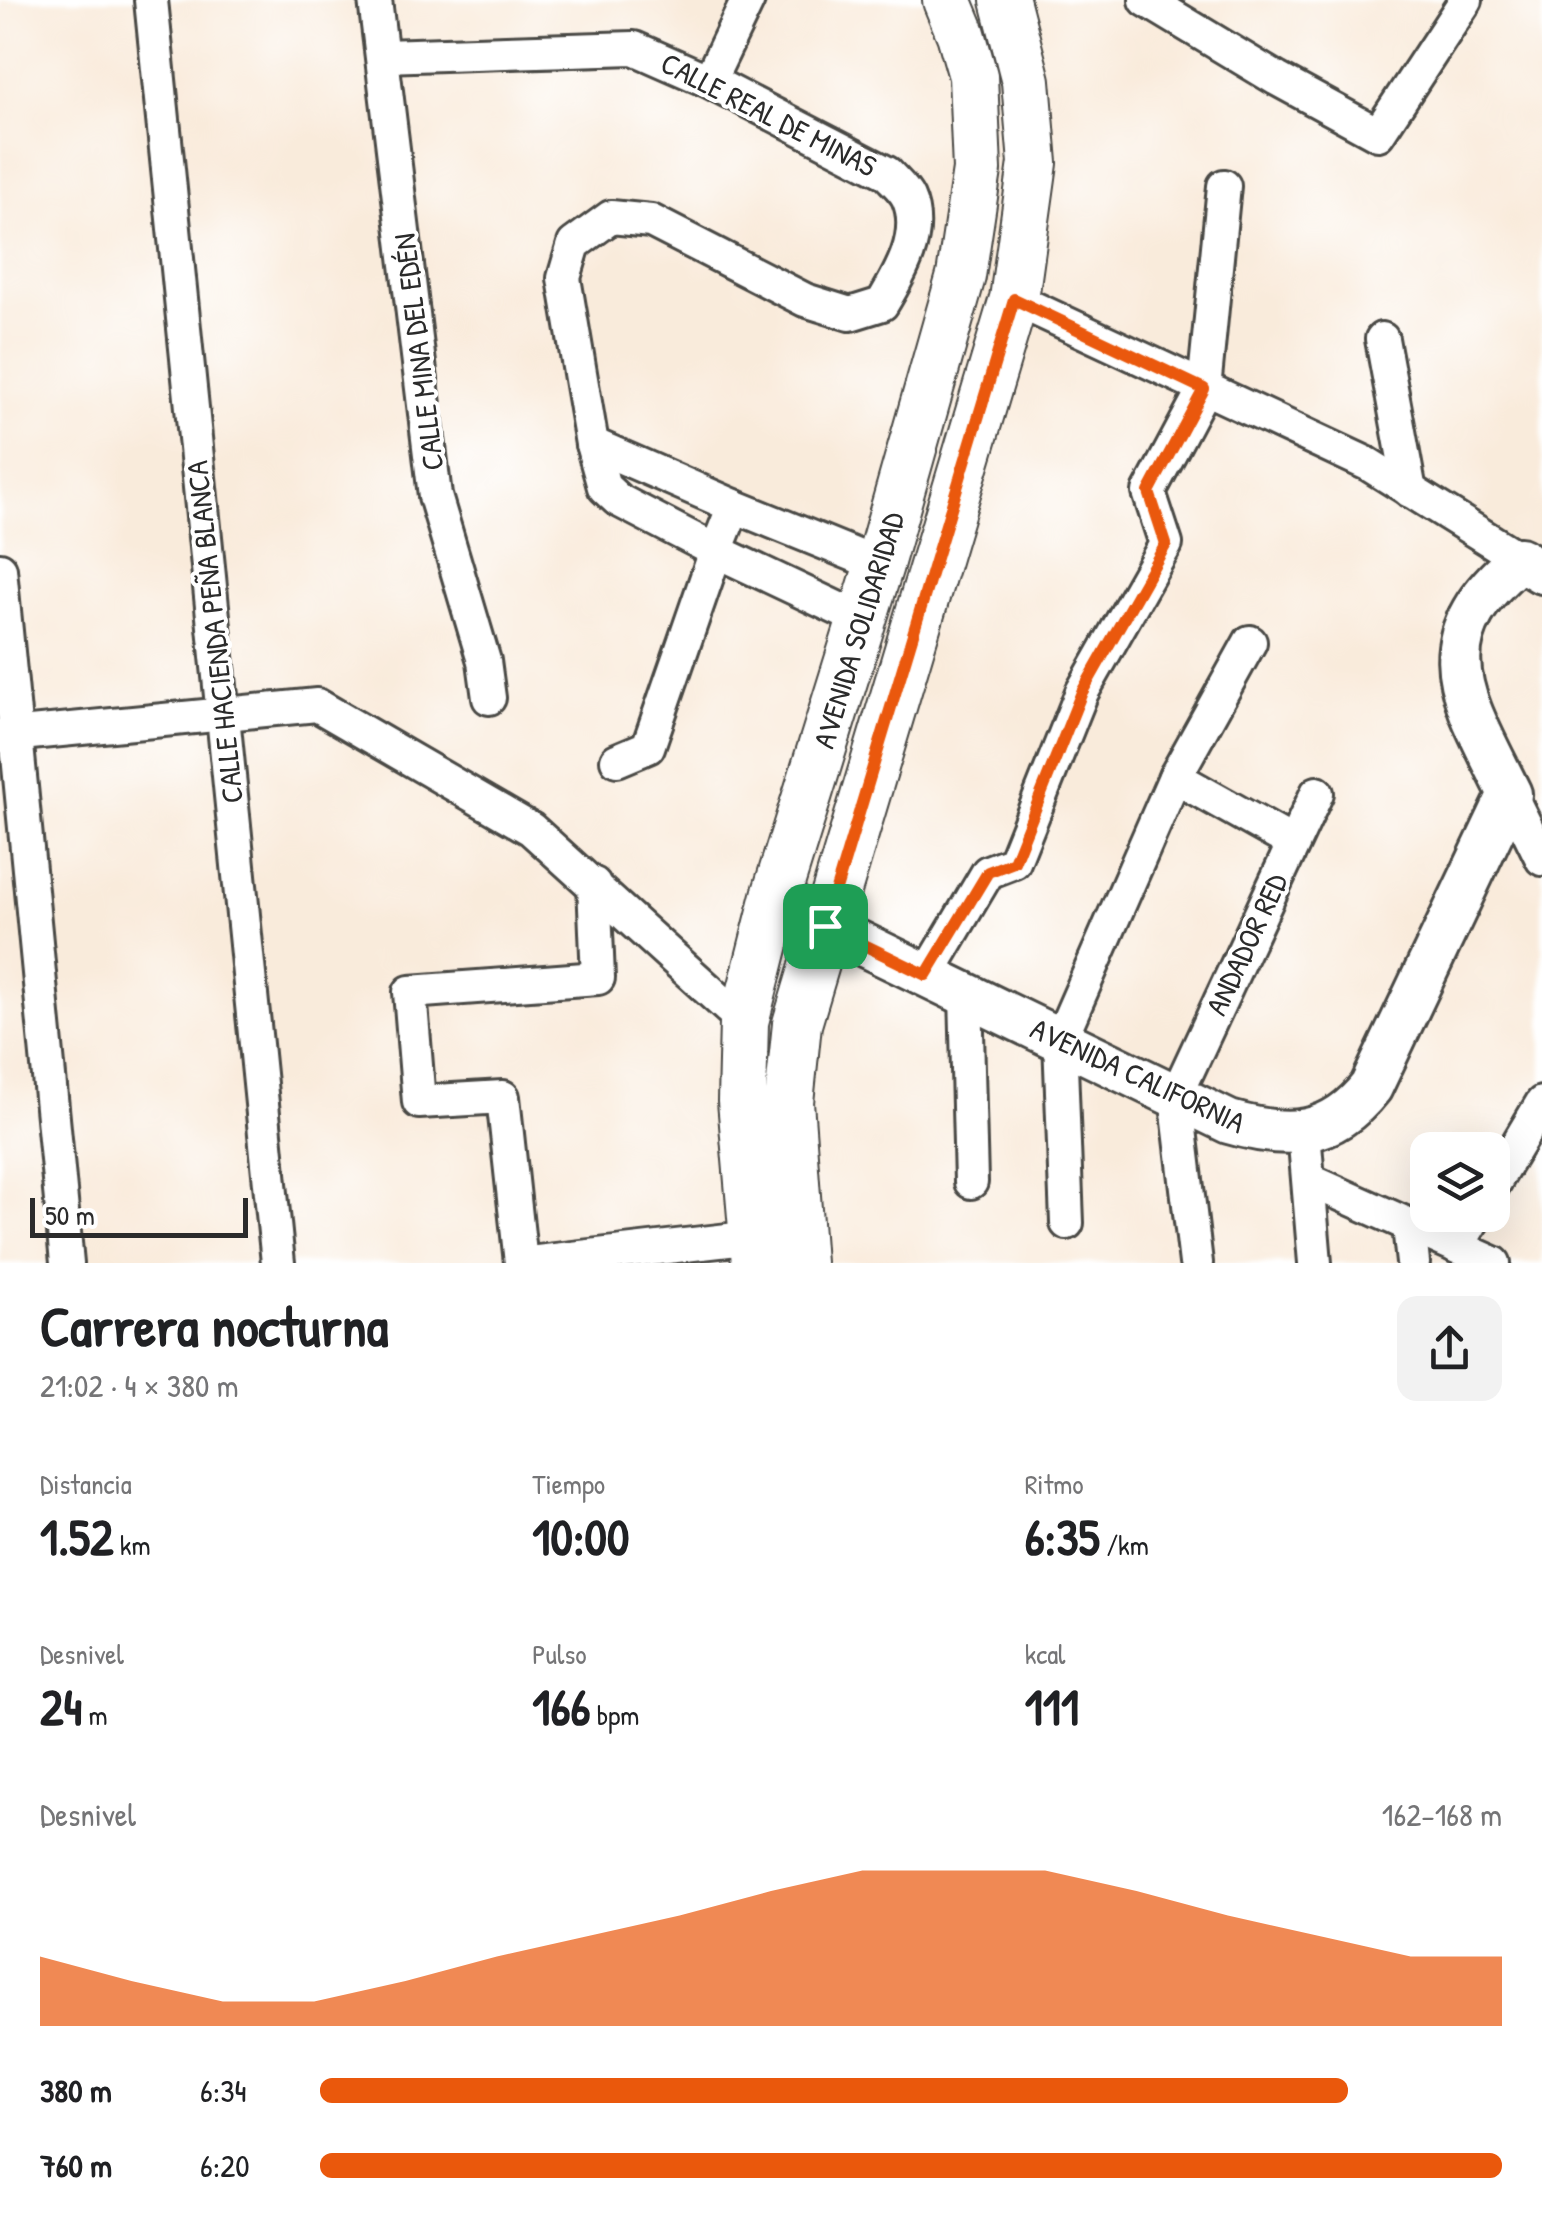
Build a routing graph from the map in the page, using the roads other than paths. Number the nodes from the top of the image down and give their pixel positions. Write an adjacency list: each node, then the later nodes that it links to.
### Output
1 (151, 0): 24 (street, CALLE HACIENDA PEÑA BLANCA)
2 (375, 0): 8 (street, CALLE MINA DEL EDÉN)
3 (748, 0): 9 (street)
4 (948, 0): 18 (main road, AVENIDA SOLIDARIDAD)
5 (1146, 0): 6 (street)
6 (1466, 0)
7 (1006, 1): 11 (main road, AVENIDA SOLIDARIDAD)
8 (383, 56): 9 (street, CALLE REAL DE MINAS); 23 (street, CALLE MINA DEL EDÉN)
9 (709, 82): 14 (street, CALLE REAL DE MINAS)
10 (1224, 186): 13 (street)
11 (1014, 299): 13 (street); 34 (main road, AVENIDA SOLIDARIDAD)
12 (1382, 339): 15 (street)
13 (1204, 389): 15 (street); 35 (street)
14 (592, 444): 16 (street); 17 (street, CALLE REAL DE MINAS)
15 (1410, 491): 19 (street)
16 (734, 506): 17 (street); 18 (street)
17 (716, 551): 21 (street, CALLE REAL DE MINAS); 26 (street)
18 (879, 565): 21 (main road, AVENIDA SOLIDARIDAD)
19 (1531, 566): 29 (street)
20 (0, 569): 25 (street)
21 (862, 620): 33 (main road, AVENIDA SOLIDARIDAD)
22 (1250, 642): 27 (street)
23 (489, 698)
24 (222, 714): 25 (street); 32 (street); 53 (street, CALLE HACIENDA PEÑA BLANCA)
25 (8, 735): 52 (street)
26 (617, 760)
27 (1175, 776): 30 (street); 38 (street)
28 (1317, 793): 30 (street, ANDADOR RED)
29 (1510, 794): 31 (street); 41 (street, AVENIDA CALIFORNIA)
30 (1292, 843): 39 (street, ANDADOR RED)
31 (1542, 859)
32 (594, 884): 37 (street); 54 (street)
33 (776, 896): 34 (street, AVENIDA CALIFORNIA); 37 (main road, AVENIDA SOLIDARIDAD)
34 (825, 926): 35 (street, AVENIDA CALIFORNIA); 56 (main road, AVENIDA SOLIDARIDAD)
35 (926, 975): 36 (street, AVENIDA CALIFORNIA)
36 (966, 994): 38 (street, AVENIDA CALIFORNIA); 44 (street)
37 (744, 1022): 50 (main road, AVENIDA SOLIDARIDAD)
38 (1060, 1040): 39 (street, AVENIDA CALIFORNIA); 45 (street)
39 (1176, 1096): 41 (street, AVENIDA CALIFORNIA); 57 (street)
40 (1542, 1102): 42 (street)
41 (1304, 1132): 43 (street)
42 (1510, 1156)
43 (1309, 1180): 46 (street); 58 (street)
44 (971, 1182)
45 (1067, 1223)
46 (1410, 1226)
47 (1410, 1232): 59 (street)
48 (1423, 1232): 51 (street)
49 (1477, 1232): 51 (street)
50 (755, 1250): 55 (street)
51 (1478, 1258)
52 (68, 1263)
53 (278, 1263)
54 (522, 1263)
55 (529, 1263)
56 (801, 1263)
57 (1196, 1263)
58 (1315, 1263)
59 (1413, 1263)

